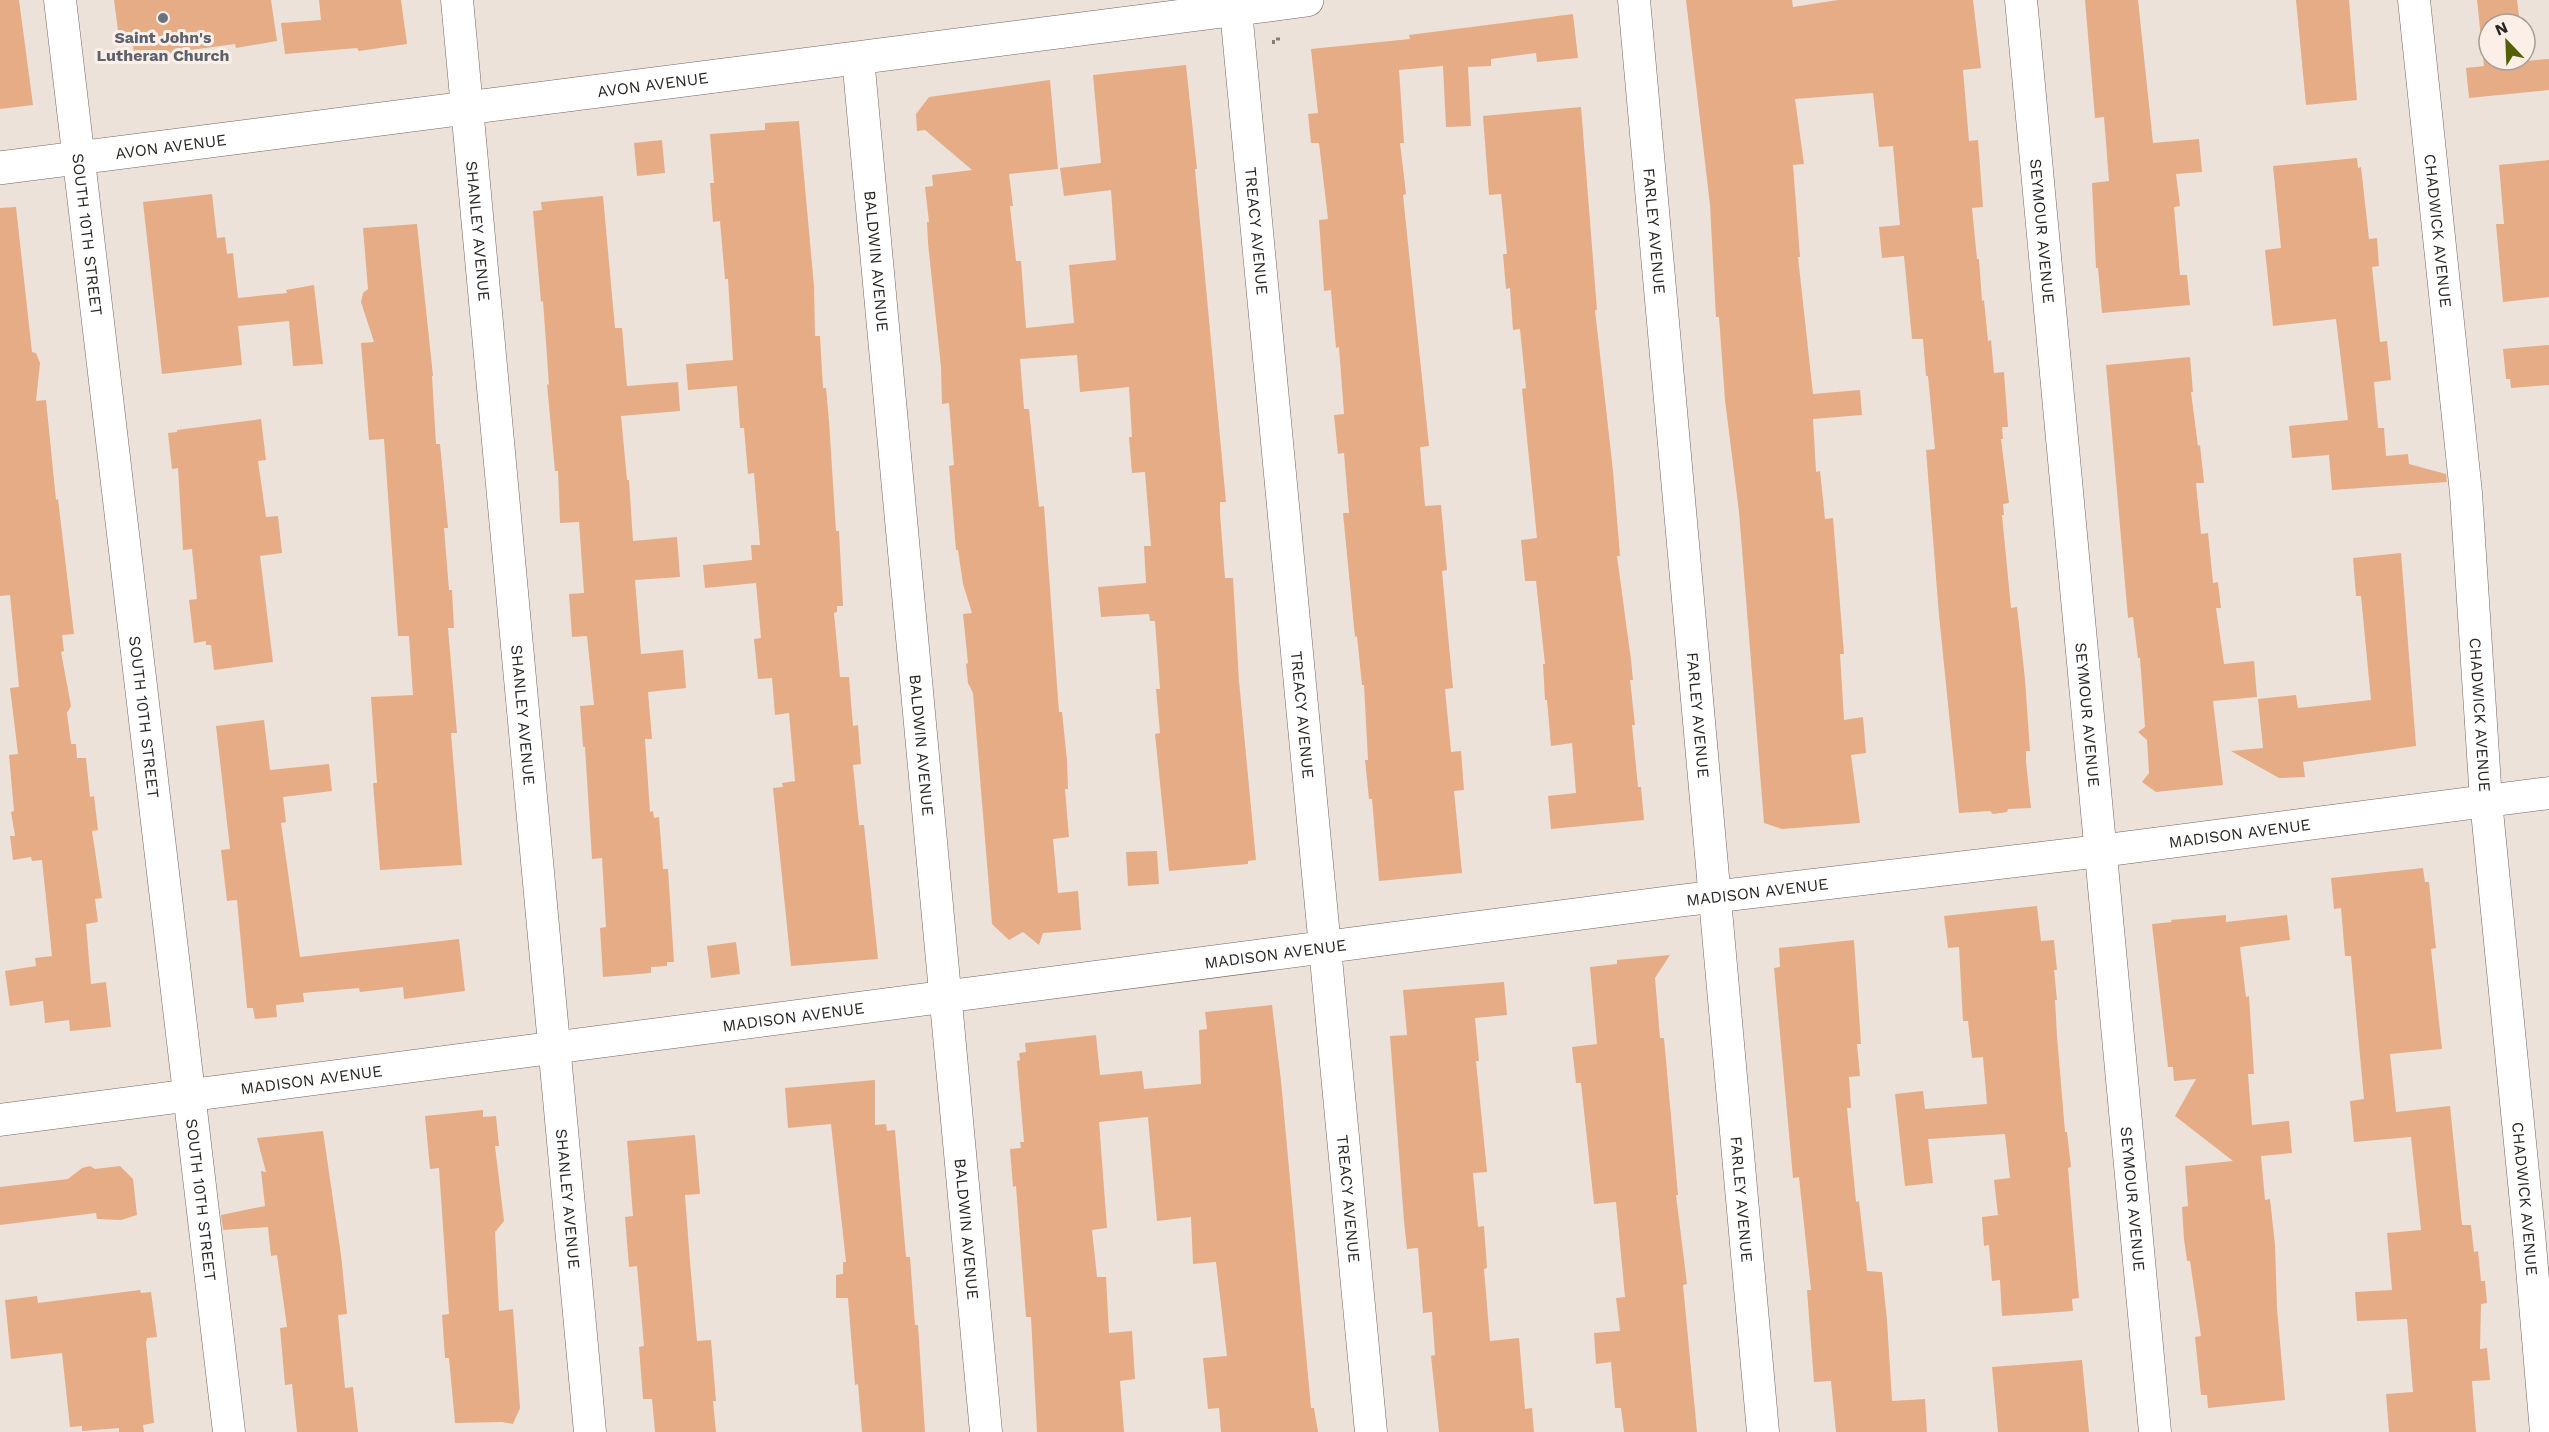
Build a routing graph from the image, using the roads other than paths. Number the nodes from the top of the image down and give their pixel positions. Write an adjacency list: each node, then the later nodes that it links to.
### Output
1 (60, 0): 10 (street, SOUTH 10TH STREET)
2 (457, 0): 9 (street, SHANLEY AVENUE)
3 (1307, 0): 7 (street, AVON AVENUE)
4 (1634, 0): 15 (street, FARLEY AVENUE)
5 (2021, 0): 14 (street, SEYMOUR AVENUE)
6 (2414, 0): 13 (street, CHADWICK AVENUE)
7 (1235, 5): 8 (street, AVON AVENUE); 16 (street, TREACY AVENUE)
8 (858, 58): 9 (street, AVON AVENUE); 17 (street, BALDWIN AVENUE)
9 (466, 108): 10 (street, AVON AVENUE); 18 (street, SHANLEY AVENUE)
10 (80, 158): 11 (street, AVON AVENUE); 19 (street, SOUTH 10TH STREET)
11 (0, 168)
12 (2549, 793): 13 (street, MADISON AVENUE)
13 (2486, 801): 14 (street, MADISON AVENUE); 27 (street, CHADWICK AVENUE)
14 (2100, 851): 15 (street, MADISON AVENUE); 26 (street, SEYMOUR AVENUE)
15 (1713, 897): 16 (street, MADISON AVENUE); 25 (street, FARLEY AVENUE)
16 (1326, 948): 17 (street, MADISON AVENUE); 24 (street, TREACY AVENUE)
17 (945, 998): 18 (street, MADISON AVENUE); 23 (street, BALDWIN AVENUE)
18 (555, 1047): 19 (street, MADISON AVENUE); 22 (street, SHANLEY AVENUE)
19 (190, 1095): 20 (street, MADISON AVENUE); 21 (street, SOUTH 10TH STREET)
20 (0, 1120)
21 (229, 1432)
22 (590, 1432)
23 (986, 1432)
24 (1371, 1432)
25 (1763, 1432)
26 (2155, 1432)
27 (2546, 1432)

